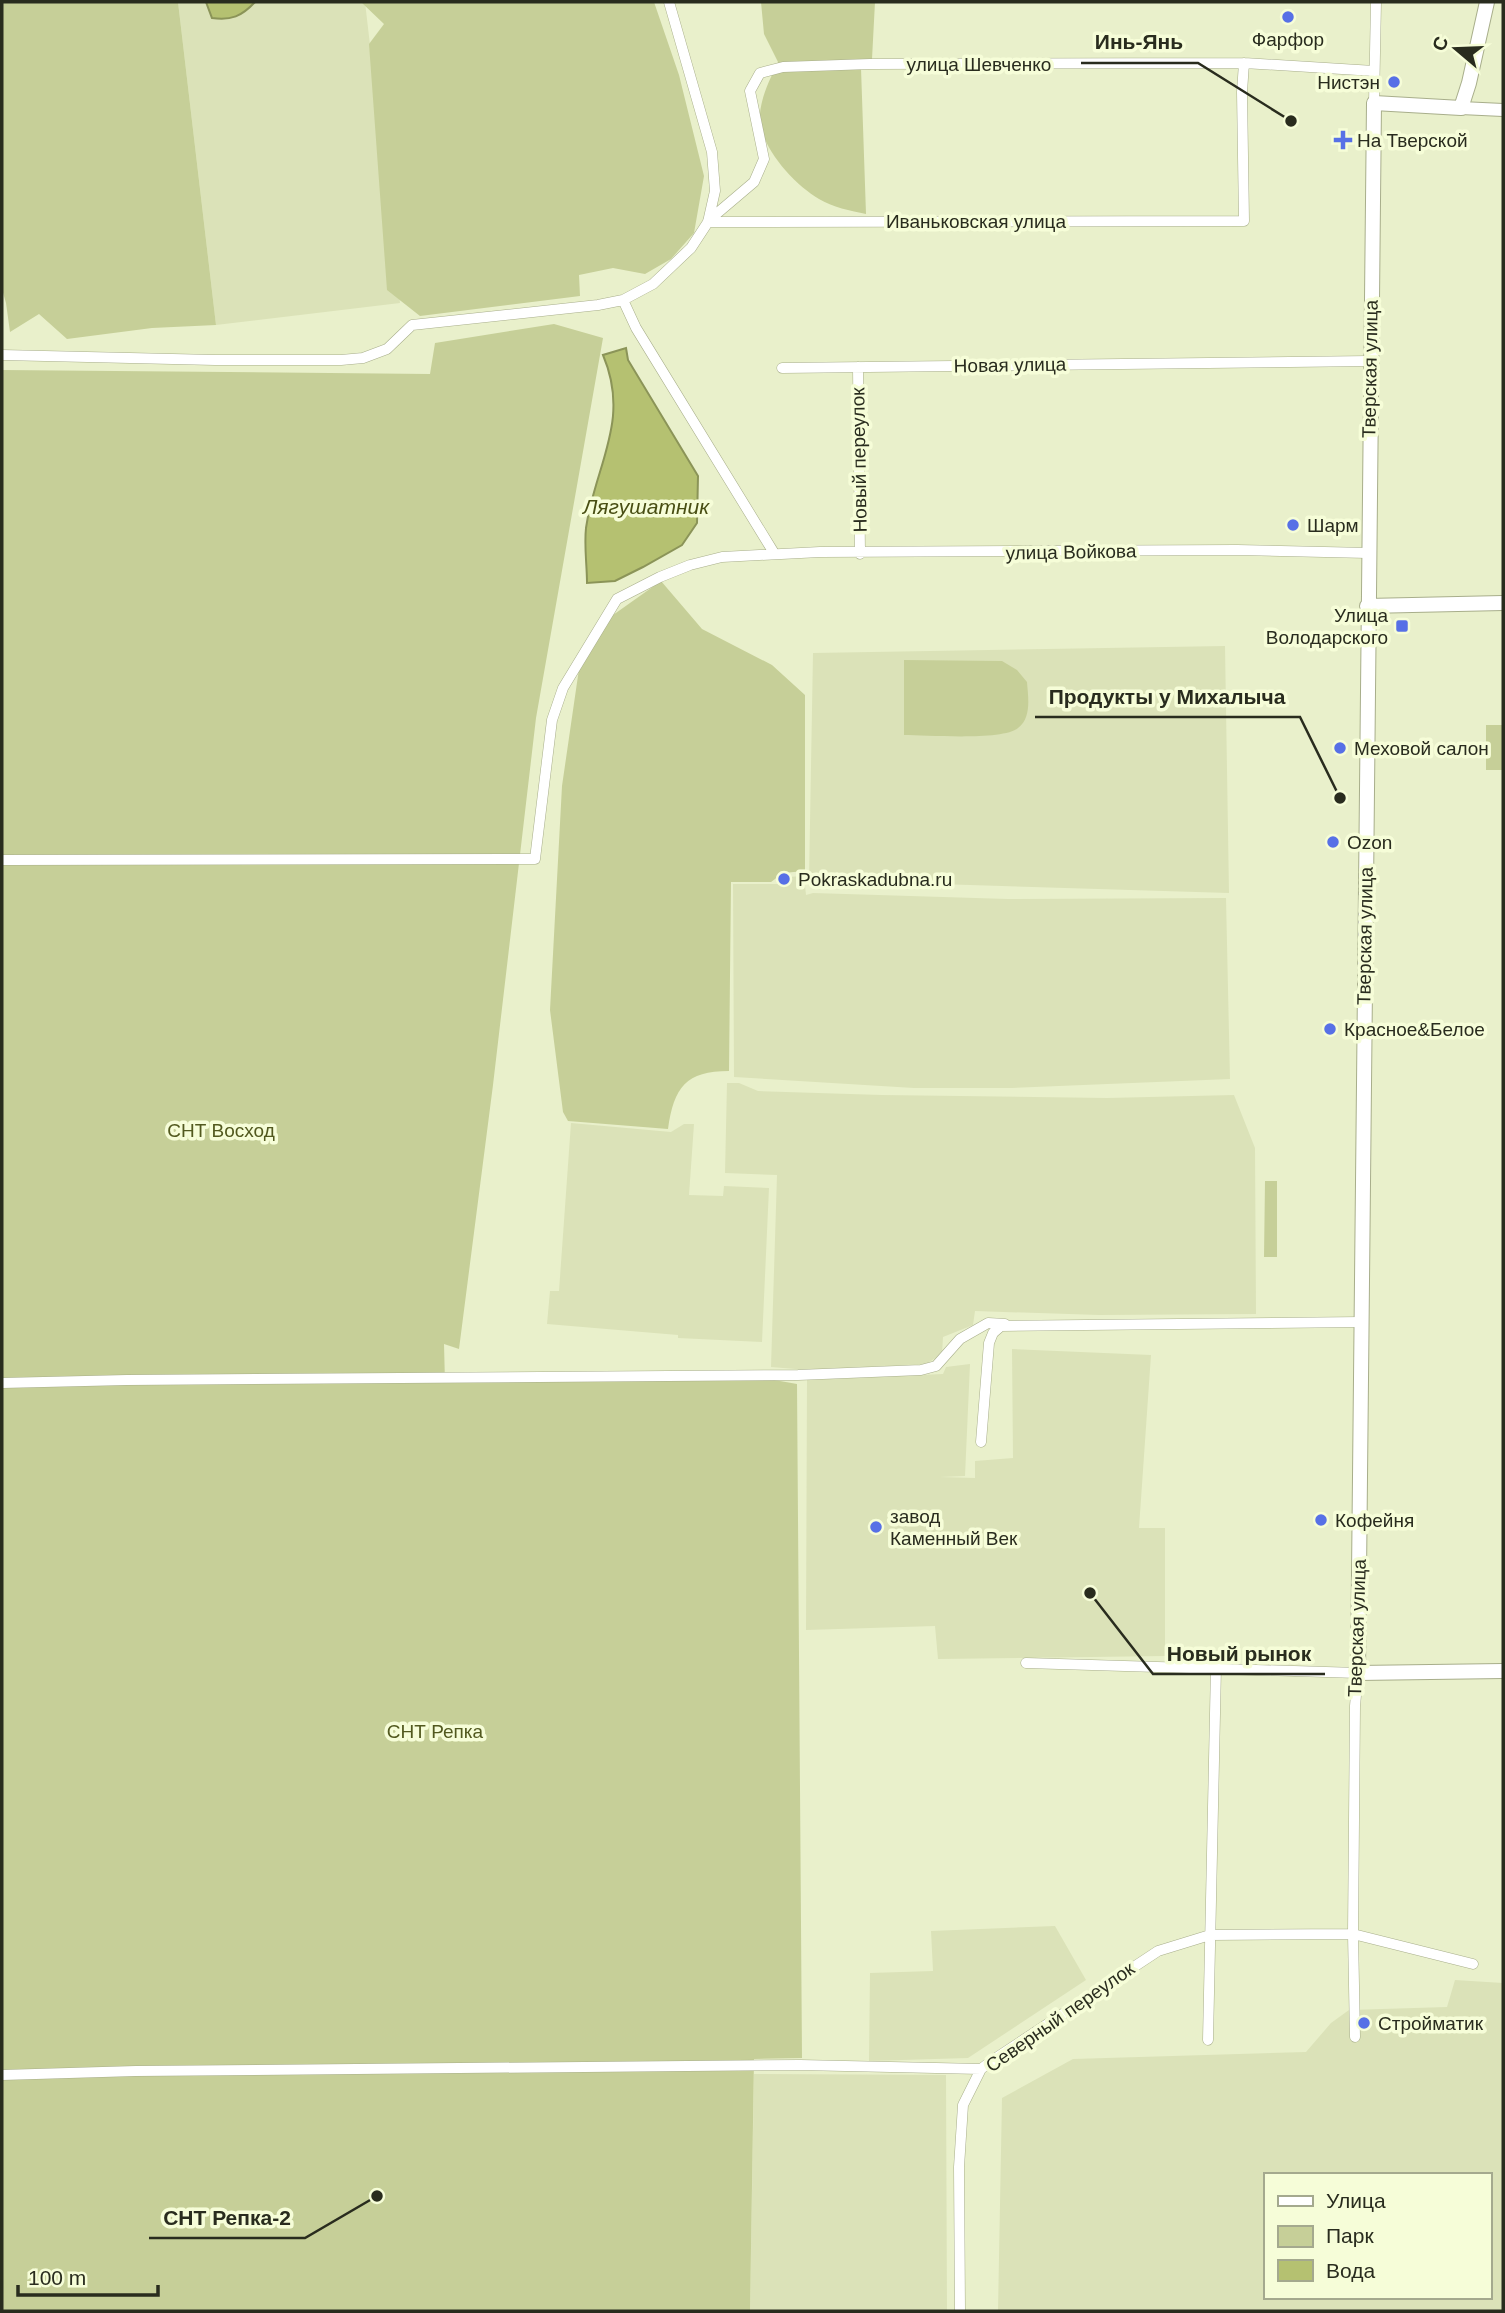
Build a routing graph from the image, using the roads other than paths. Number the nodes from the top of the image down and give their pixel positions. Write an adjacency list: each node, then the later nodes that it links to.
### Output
1 (668, 2): 9 (street)
2 (1376, 2): 5 (street, Тверская улица)
3 (1487, 2): 7 (main road)
4 (1244, 63): 5 (street, улица Шевченко); 9 (street, улица Шевченко); 9 (street, Иваньковская улица)
5 (1374, 71): 6 (street, Тверская улица)
6 (1374, 103): 7 (main road); 12 (main road, Тверская улица)
7 (1461, 108): 8 (street)
8 (1503, 110)
9 (708, 222): 10 (street)
10 (623, 300): 11 (street); 15 (street)
11 (2, 355)
12 (1370, 361): 13 (street, Новая улица); 16 (main road, Тверская улица)
13 (858, 367): 14 (street, Новая улица); 17 (street, Новый переулок)
14 (782, 368)
15 (774, 553): 17 (street, улица Войкова); 20 (street, улица Войкова)
16 (1368, 553): 17 (street, улица Войкова); 19 (main road, Тверская улица)
17 (860, 554)
18 (1503, 603): 19 (main road)
19 (1367, 606): 21 (main road, Тверская улица)
20 (2, 860)
21 (1362, 1322): 22 (street); 28 (main road, Тверская улица)
22 (1005, 1324): 23 (street); 24 (street)
23 (2, 1383)
24 (981, 1442)
25 (1026, 1663): 26 (street)
26 (1216, 1667): 28 (street); 30 (street)
27 (1503, 1671): 28 (main road)
28 (1358, 1672): 29 (street, Тверская улица)
29 (1353, 1934): 30 (street, Северный переулок); 31 (street, Северный переулок); 32 (street, Тверская улица)
30 (1210, 1935): 33 (street); 34 (street, Северный переулок)
31 (1473, 1964)
32 (1355, 2037)
33 (1209, 2040)
34 (981, 2069): 35 (street); 36 (street, Северный переулок)
35 (2, 2075)
36 (960, 2311)

